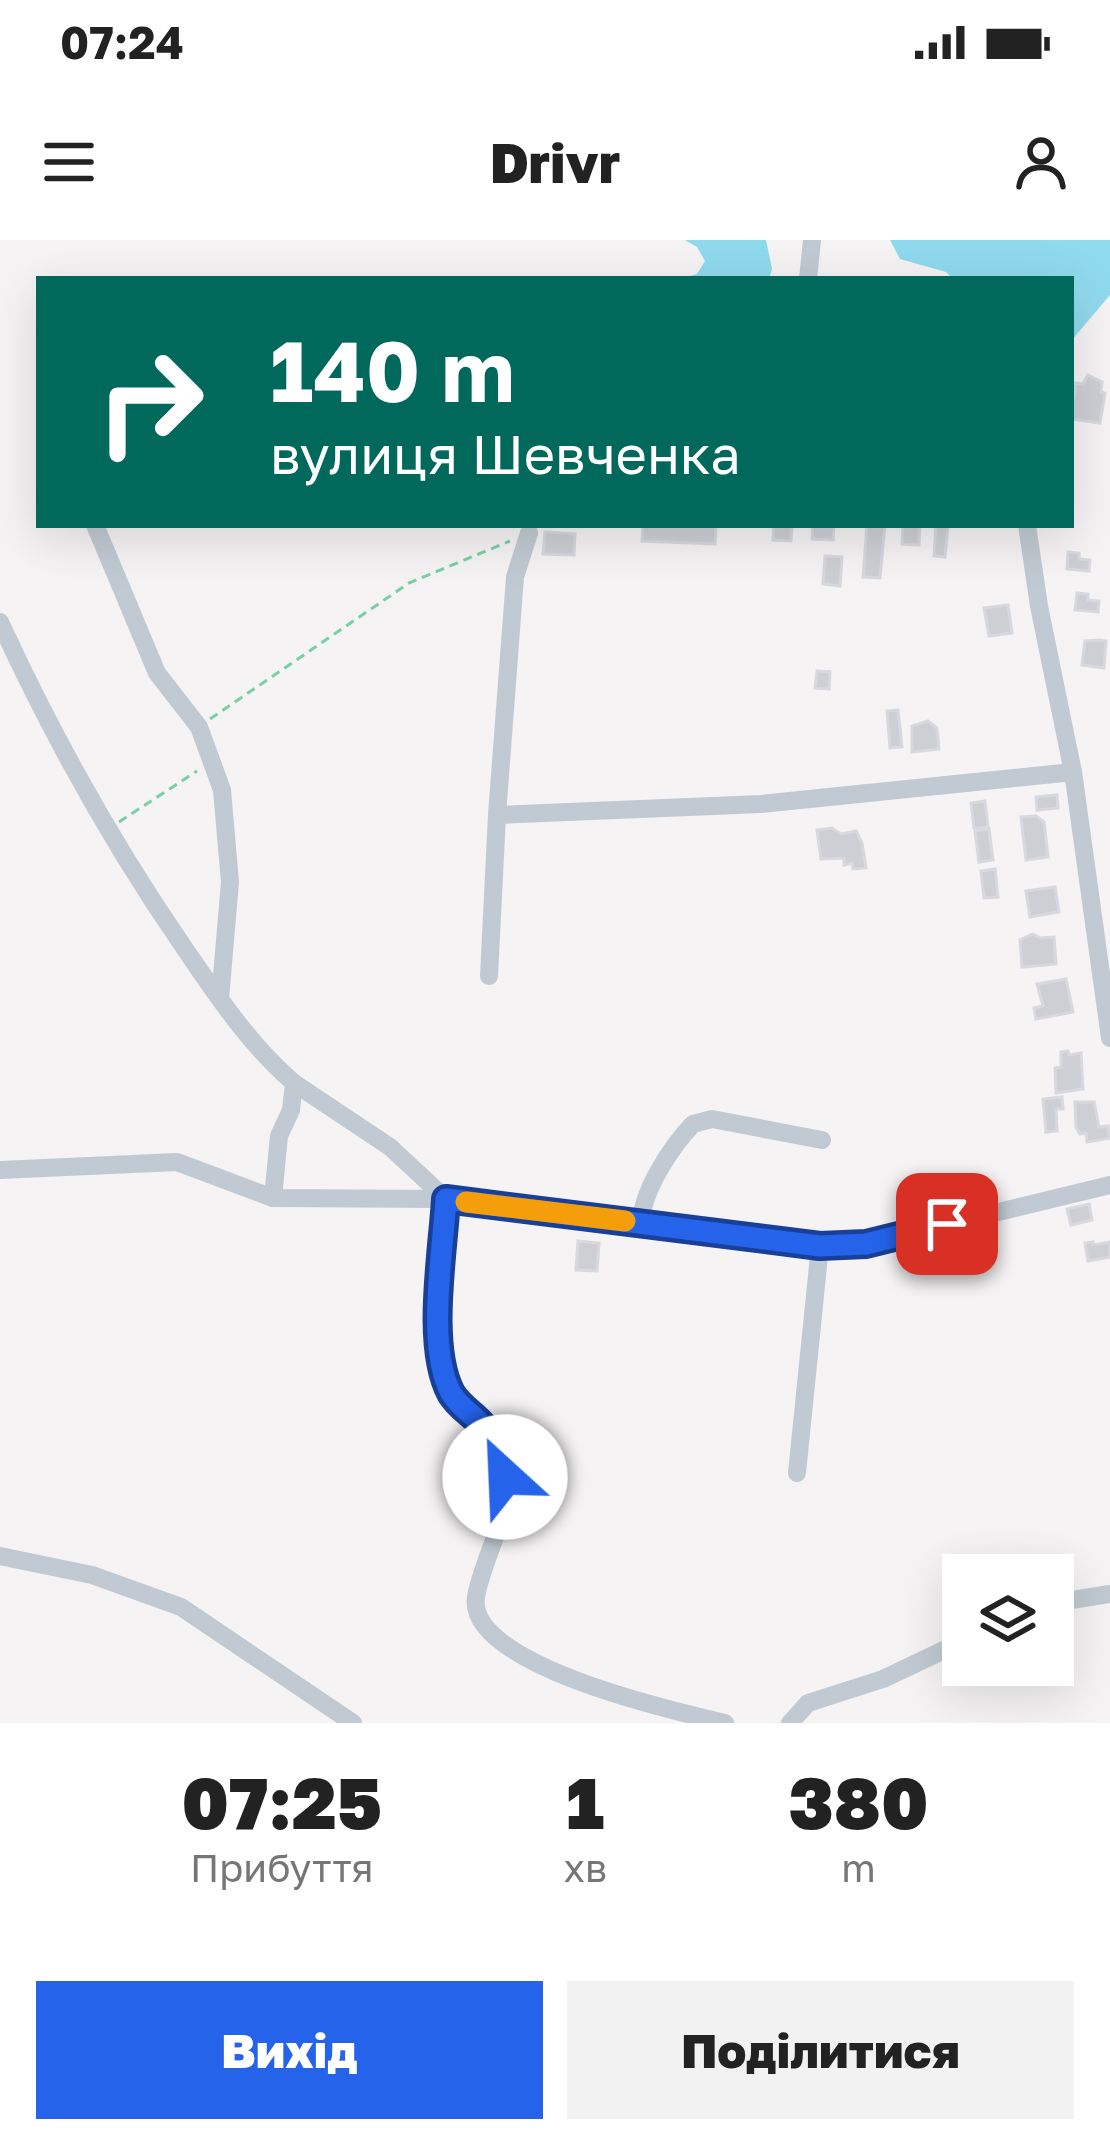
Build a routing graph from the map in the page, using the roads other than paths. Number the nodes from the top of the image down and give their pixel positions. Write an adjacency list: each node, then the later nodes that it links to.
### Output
1 (812, 240): 2 (street)
2 (808, 276)
3 (96, 528): 12 (street)
4 (1027, 528): 7 (street)
5 (529, 533): 8 (street)
6 (0, 622): 12 (street)
7 (1073, 772): 8 (street); 10 (street)
8 (497, 815): 11 (street)
9 (1110, 884): 10 (street)
10 (1089, 886): 13 (street)
11 (489, 976)
12 (220, 1000): 14 (street)
13 (1110, 1038)
14 (294, 1083): 18 (street); 19 (street)
15 (822, 1140): 20 (street)
16 (0, 1170): 18 (street)
17 (1110, 1185): 21 (street)
18 (273, 1198): 19 (street)
19 (446, 1199): 20 (street); 28 (street)
20 (641, 1223): 21 (street)
21 (820, 1246): 22 (street)
22 (797, 1473)
23 (0, 1556): 27 (street)
24 (1110, 1594): 25 (street)
25 (1074, 1600)
26 (942, 1651): 29 (street)
27 (353, 1723)
28 (725, 1723)
29 (790, 1723)

